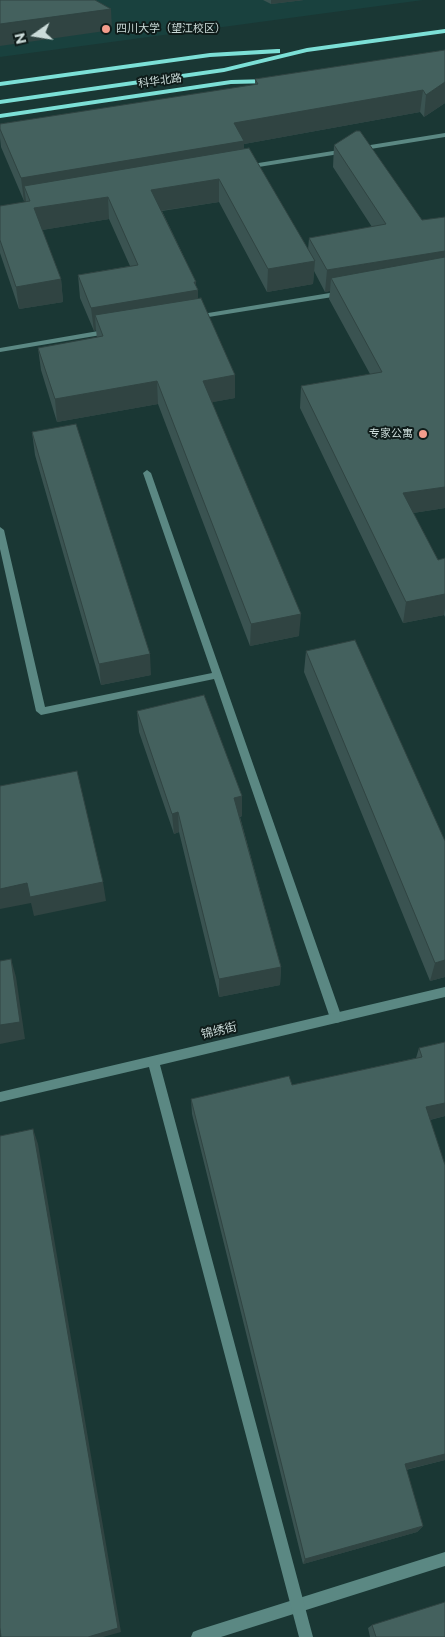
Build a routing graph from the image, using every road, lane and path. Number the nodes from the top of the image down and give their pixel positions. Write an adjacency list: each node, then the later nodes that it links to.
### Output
1 (445, 31): 2 (main road, 科华北路)
2 (307, 50): 4 (main road, 科华北路); 5 (main road, 科华北路)
3 (278, 80): 6 (main road, 科华北路)
4 (0, 84)
5 (0, 102)
6 (0, 116)
7 (445, 135): 8 (street)
8 (241, 168)
9 (348, 292): 10 (street)
10 (184, 319)
11 (116, 330): 12 (street)
12 (0, 350)
13 (147, 473): 15 (street)
14 (0, 530): 15 (street)
15 (218, 675): 17 (street)
16 (445, 992): 17 (street, 锦绣街)
17 (336, 1018): 18 (street, 锦绣街)
18 (153, 1061): 19 (street, 锦绣街); 21 (street)
19 (0, 1097)
20 (445, 1559): 21 (street)
21 (297, 1605): 22 (street); 23 (street)
22 (198, 1637)
23 (306, 1637)

